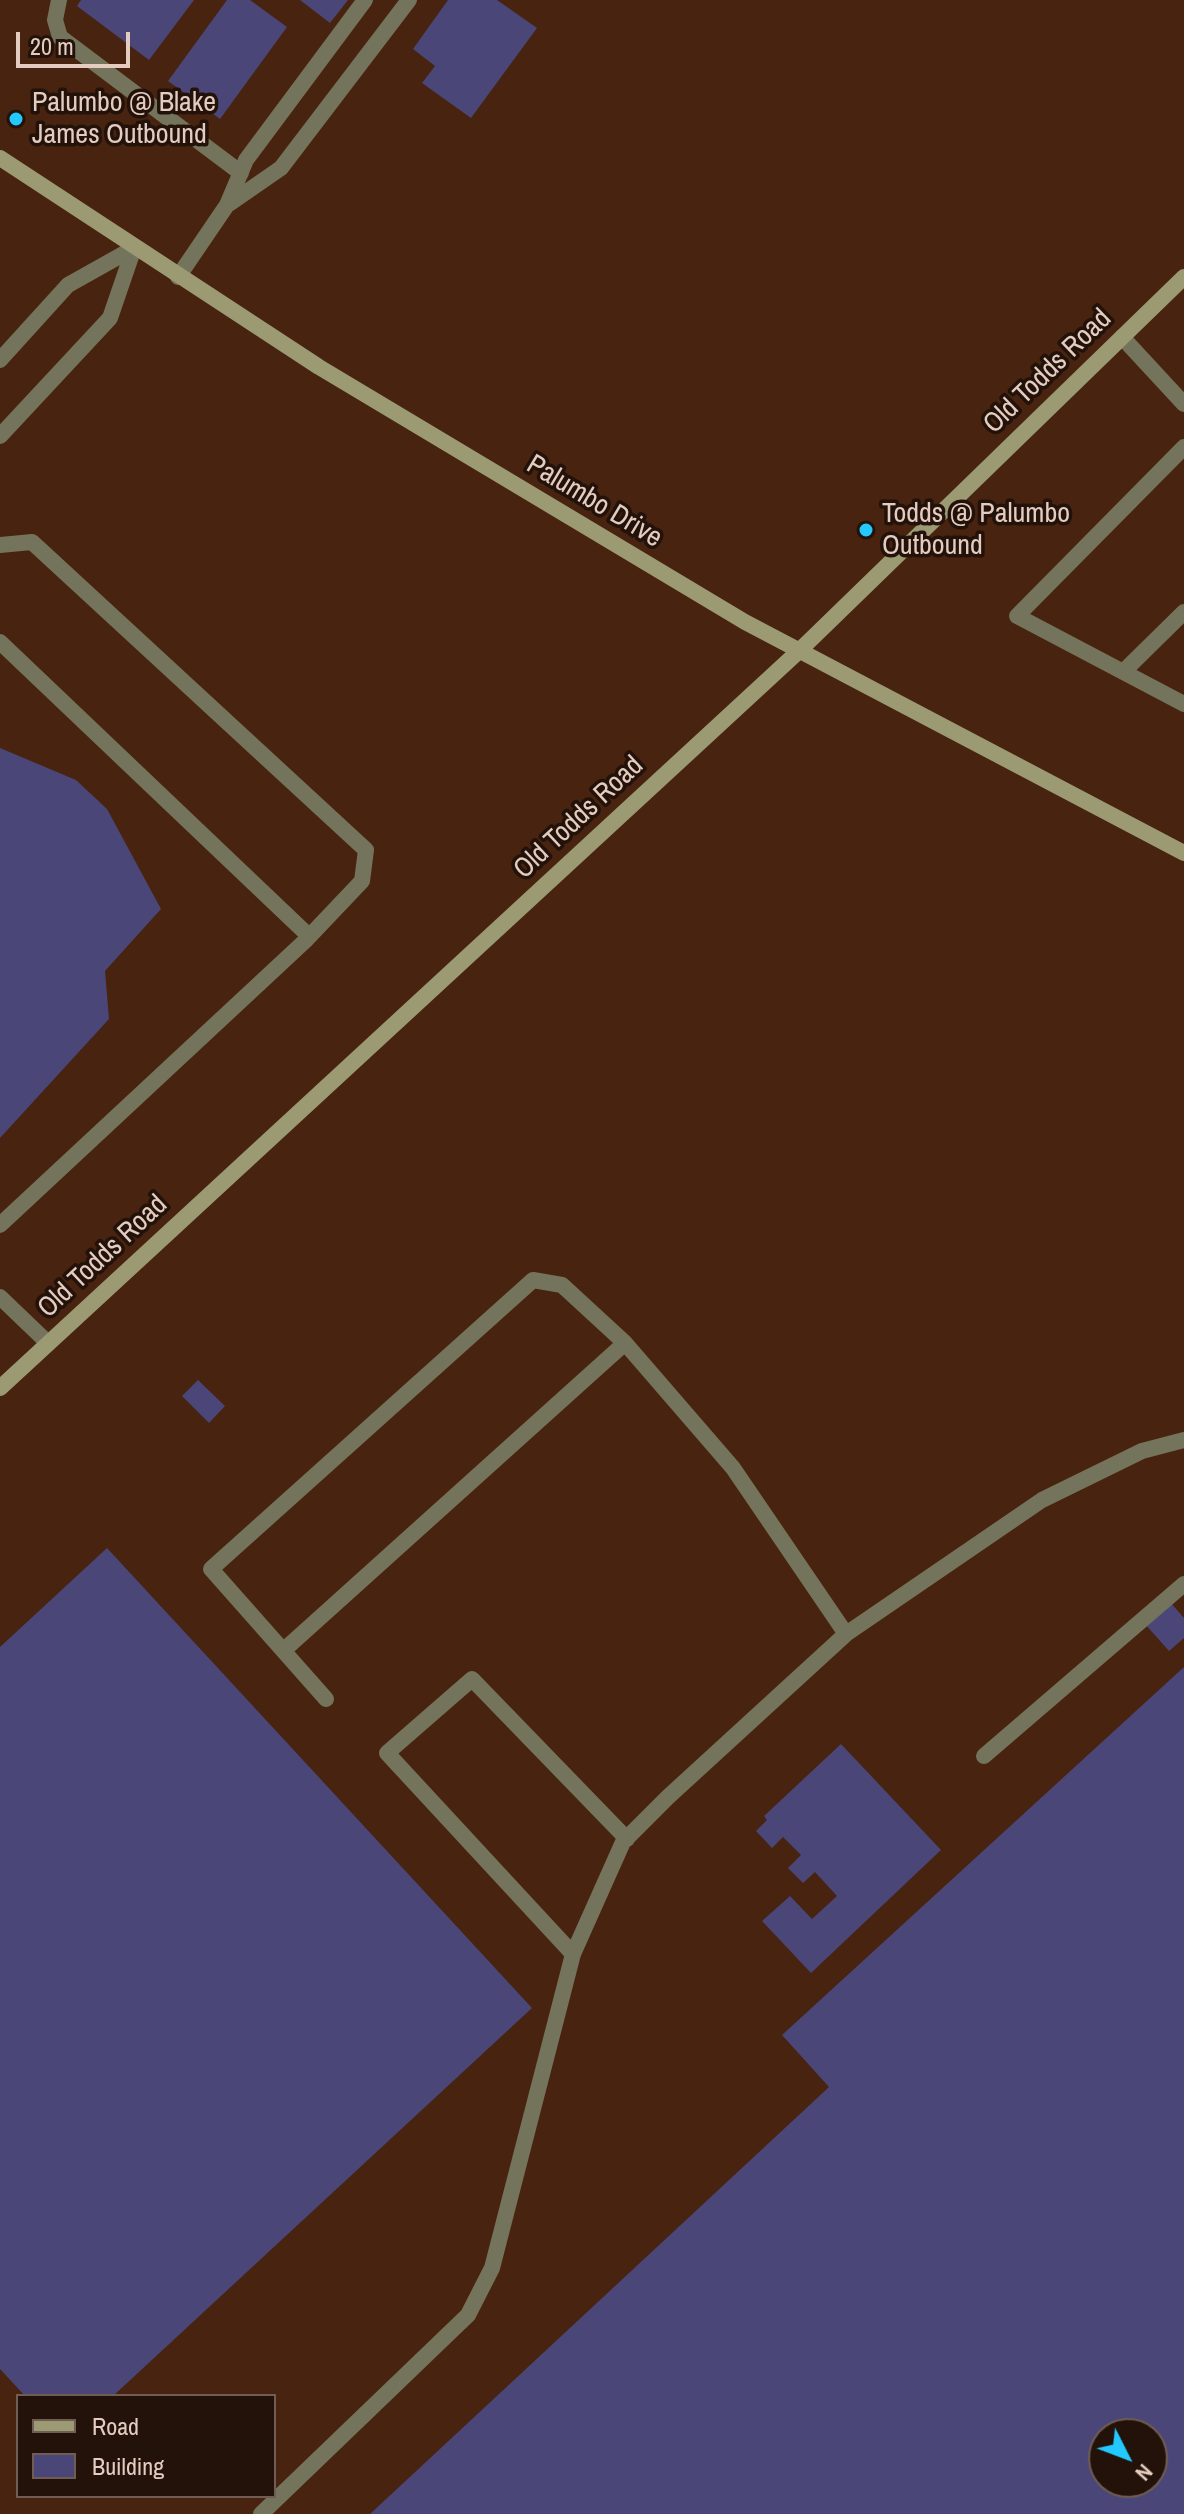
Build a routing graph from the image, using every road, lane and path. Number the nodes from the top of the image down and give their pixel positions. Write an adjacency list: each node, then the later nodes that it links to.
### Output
1 (59, 0): 5 (street)
2 (365, 0): 5 (street)
3 (409, 0): 6 (street)
4 (0, 158): 7 (main road, Palumbo Drive)
5 (241, 173): 6 (street)
6 (227, 205): 8 (street)
7 (134, 248): 8 (main road, Palumbo Drive); 11 (street); 13 (street)
8 (178, 277): 18 (main road, Palumbo Drive)
9 (1184, 277): 10 (main road, Old Todds Road)
10 (1122, 337): 12 (street); 18 (main road, Old Todds Road)
11 (0, 360)
12 (1184, 404)
13 (0, 436)
14 (1184, 447): 19 (street)
15 (0, 545): 22 (street)
16 (1184, 612): 19 (street)
17 (0, 642): 22 (street)
18 (800, 650): 21 (main road, Palumbo Drive); 25 (main road, Old Todds Road)
19 (1123, 672): 20 (street)
20 (1184, 704)
21 (1184, 853)
22 (309, 936): 23 (street)
23 (0, 1225)
24 (0, 1297): 25 (street)
25 (48, 1343): 27 (main road, Old Todds Road)
26 (625, 1343): 30 (street); 31 (street); 31 (street)
27 (0, 1388)
28 (1184, 1440): 30 (street)
29 (1184, 1584): 33 (street)
30 (846, 1634): 34 (street)
31 (284, 1650): 32 (street)
32 (326, 1699)
33 (984, 1756)
34 (627, 1839): 35 (street); 35 (street)
35 (573, 1954): 36 (street)
36 (261, 2514)

